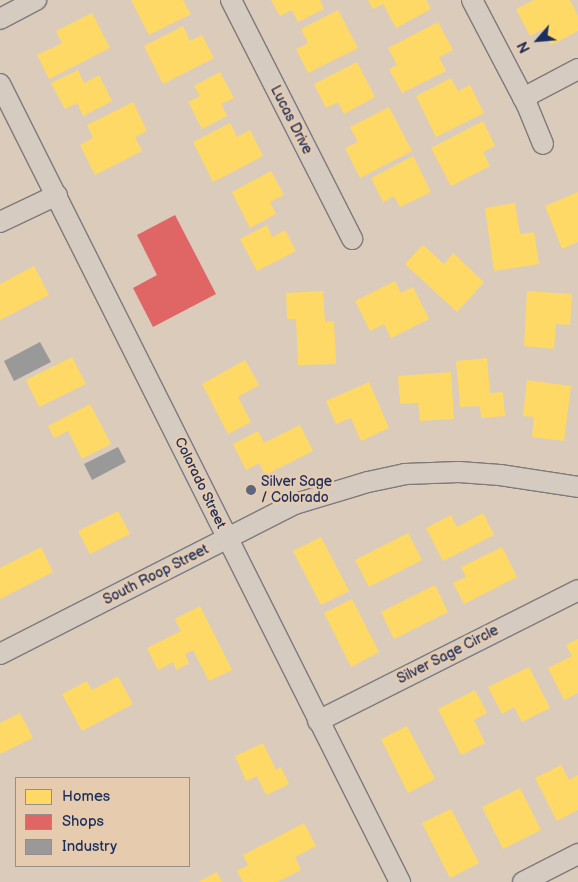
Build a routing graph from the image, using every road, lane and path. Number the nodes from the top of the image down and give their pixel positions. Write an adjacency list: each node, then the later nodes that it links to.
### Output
1 (36, 0): 4 (street)
2 (231, 0): 11 (street, Lucas Drive)
3 (472, 0): 7 (street)
4 (0, 19)
5 (578, 69): 7 (street)
6 (0, 84): 9 (street, Colorado Street)
7 (523, 98): 8 (street)
8 (543, 144)
9 (57, 196): 10 (street); 13 (street, Colorado Street)
10 (0, 222)
11 (352, 240)
12 (578, 487): 13 (street, South Roop Street)
13 (227, 538): 15 (street, South Roop Street); 16 (street, Colorado Street)
14 (578, 590): 16 (street, Silver Sage Circle)
15 (0, 654)
16 (318, 721): 18 (street, Colorado Street)
17 (578, 854): 19 (street)
18 (397, 881)
19 (523, 882)

